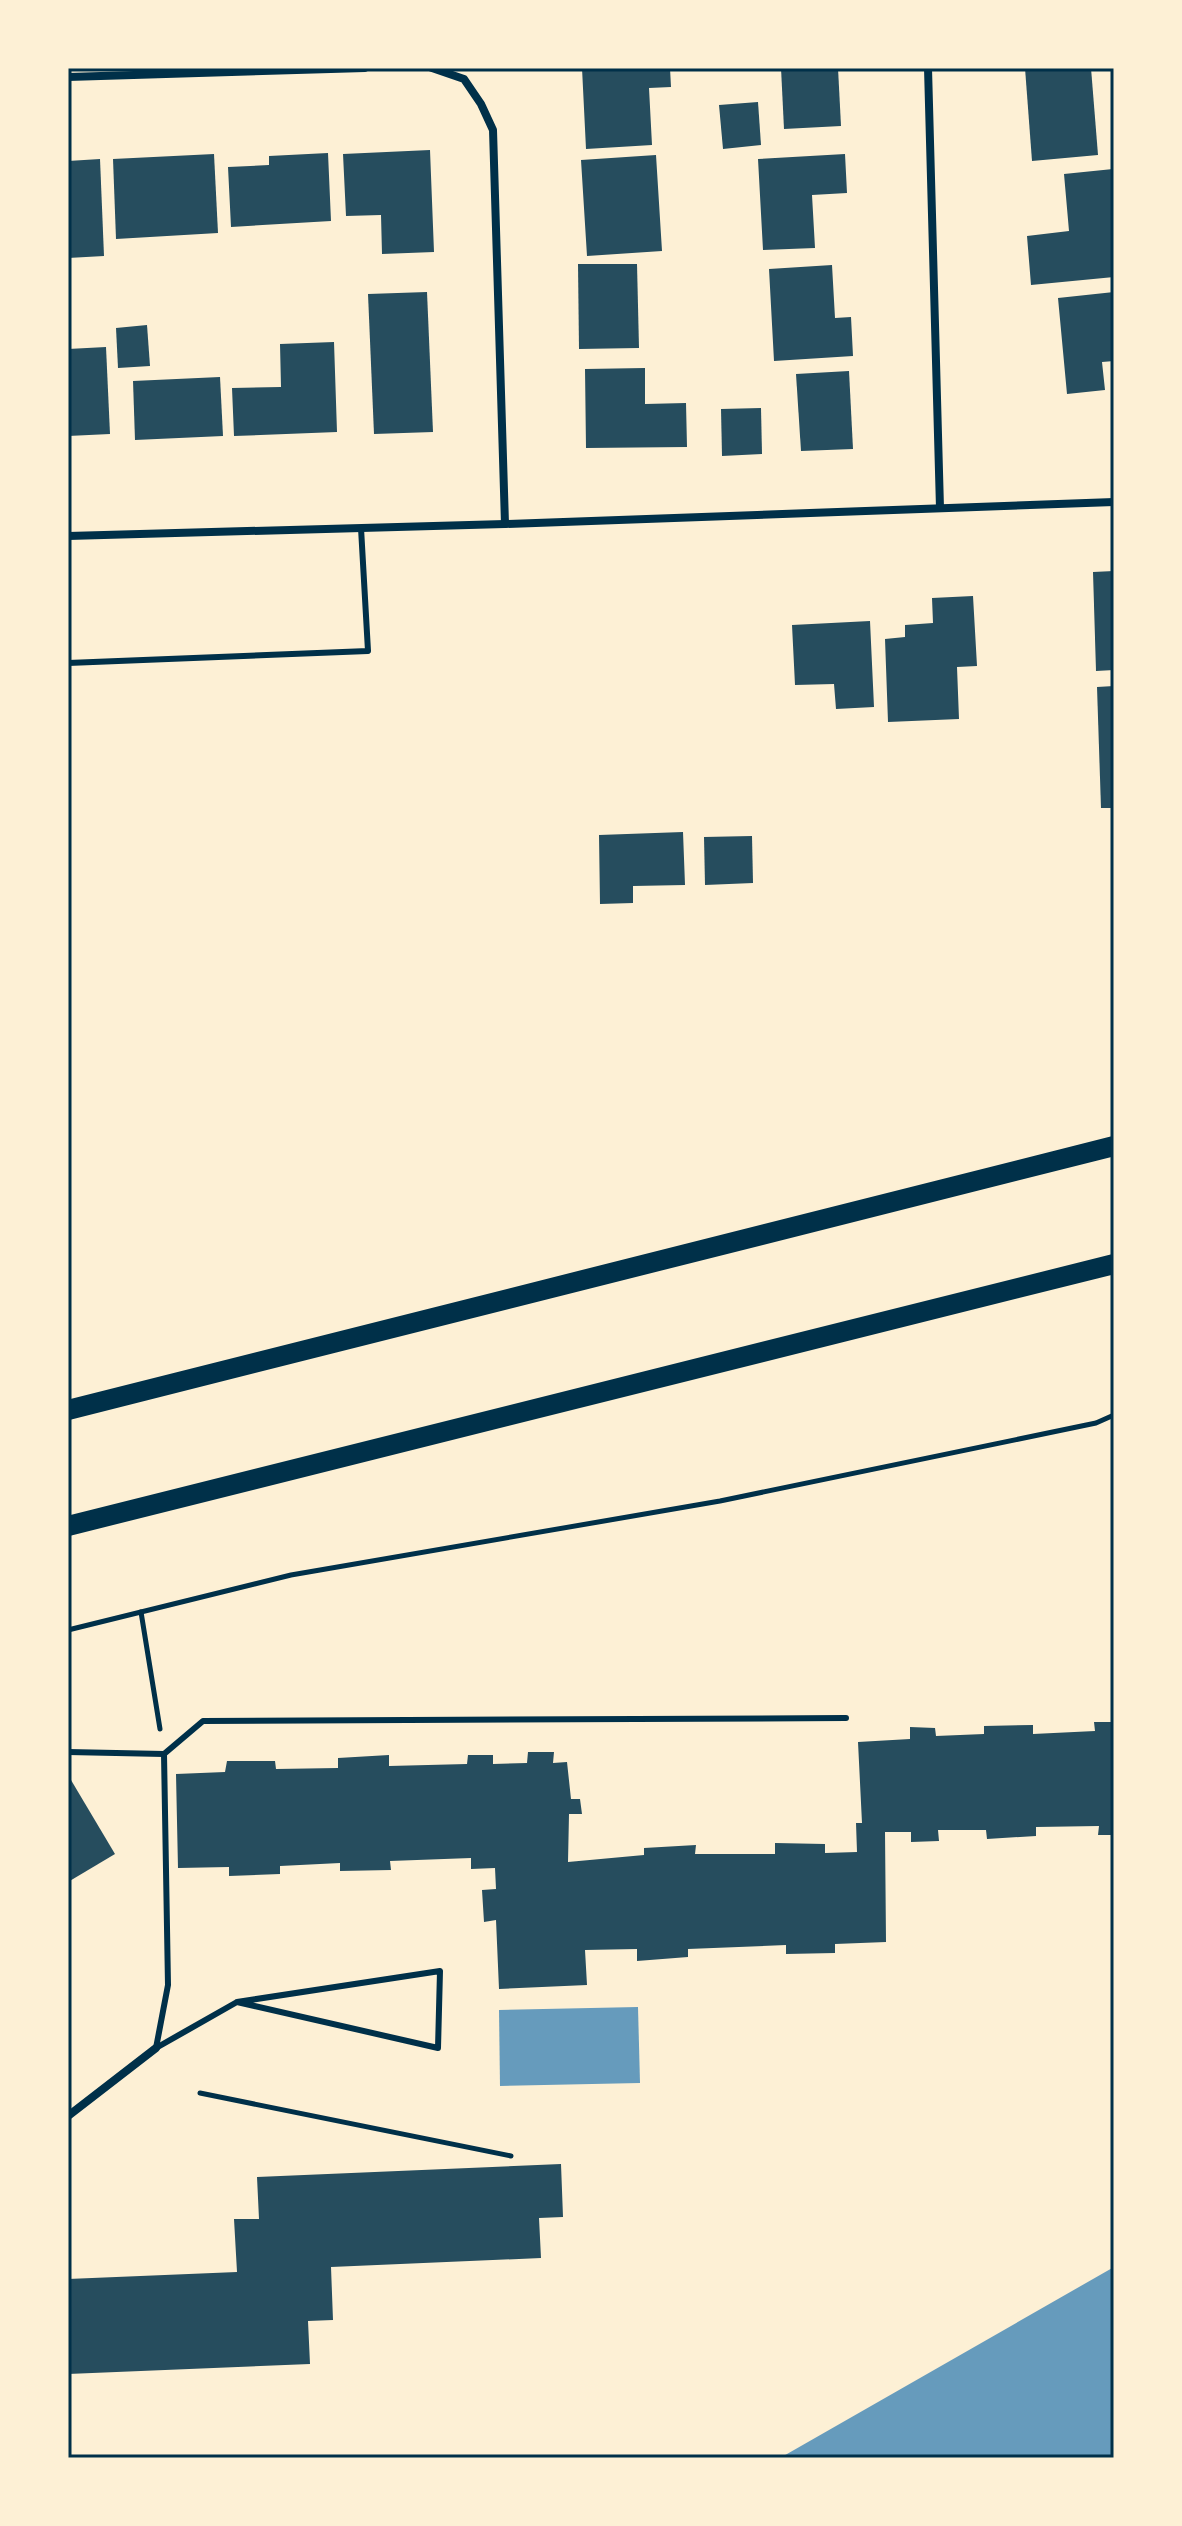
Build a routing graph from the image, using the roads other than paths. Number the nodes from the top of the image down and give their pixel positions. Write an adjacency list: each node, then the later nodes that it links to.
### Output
1 (365, 68): 4 (street)
2 (432, 68): 7 (street)
3 (928, 68): 6 (street)
4 (68, 77)
5 (1114, 502): 6 (street)
6 (940, 508): 7 (street)
7 (505, 524): 8 (street)
8 (361, 528): 9 (street); 10 (lane)
9 (68, 536)
10 (68, 663)
11 (1114, 1146): 13 (main road)
12 (1114, 1264): 14 (main road)
13 (68, 1410)
14 (68, 1526)
15 (846, 1718): 17 (lane)
16 (68, 1752): 17 (lane)
17 (164, 1754): 19 (lane)
18 (237, 2002): 18 (lane); 19 (lane)
19 (156, 2048): 20 (street)
20 (68, 2116)

